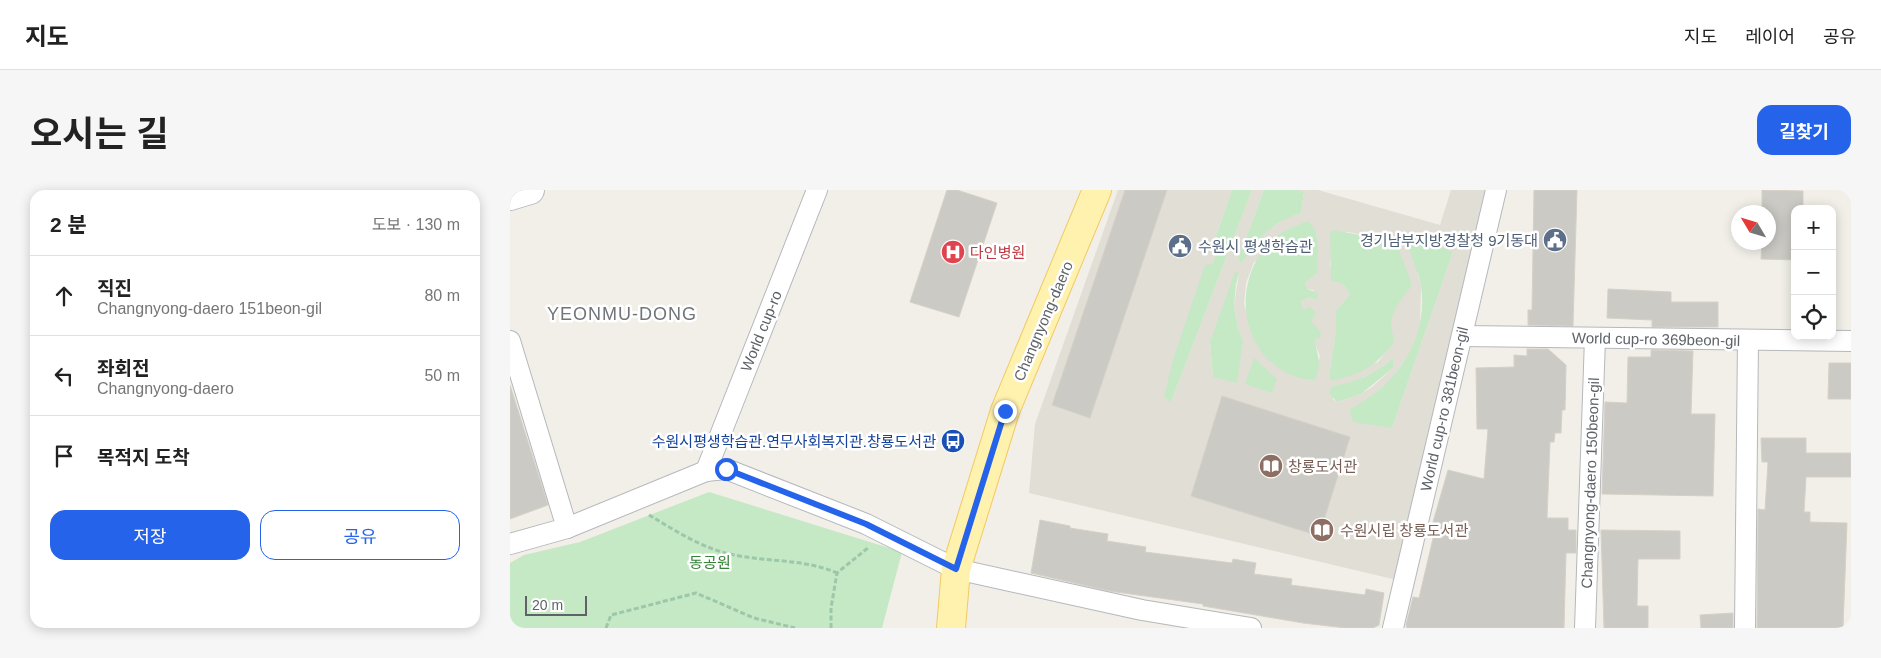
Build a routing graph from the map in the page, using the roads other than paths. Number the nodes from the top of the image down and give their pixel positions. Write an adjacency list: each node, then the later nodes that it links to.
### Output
1 (530, 190): 5 (street)
2 (817, 190): 11 (street, World cup-ro)
3 (1098, 190): 14 (main road, Changnyong-daero)
4 (1496, 190): 6 (street, World cup-ro 381beon-gil)
5 (510, 196)
6 (1462, 336): 7 (street, World cup-ro 369beon-gil); 18 (street, World cup-ro 381beon-gil)
7 (1595, 338): 8 (street, World cup-ro 369beon-gil); 19 (street, Changnyong-daero 150beon-gil)
8 (1748, 340): 10 (street, World cup-ro 369beon-gil); 20 (street)
9 (510, 341): 12 (street)
10 (1851, 341)
11 (706, 471): 12 (street); 14 (street)
12 (567, 528): 13 (street)
13 (510, 544)
14 (956, 569): 15 (street); 16 (main road, Changnyong-daero)
15 (1146, 619): 17 (street)
16 (951, 628)
17 (1251, 628)
18 (1392, 628)
19 (1584, 628)
20 (1745, 628)

